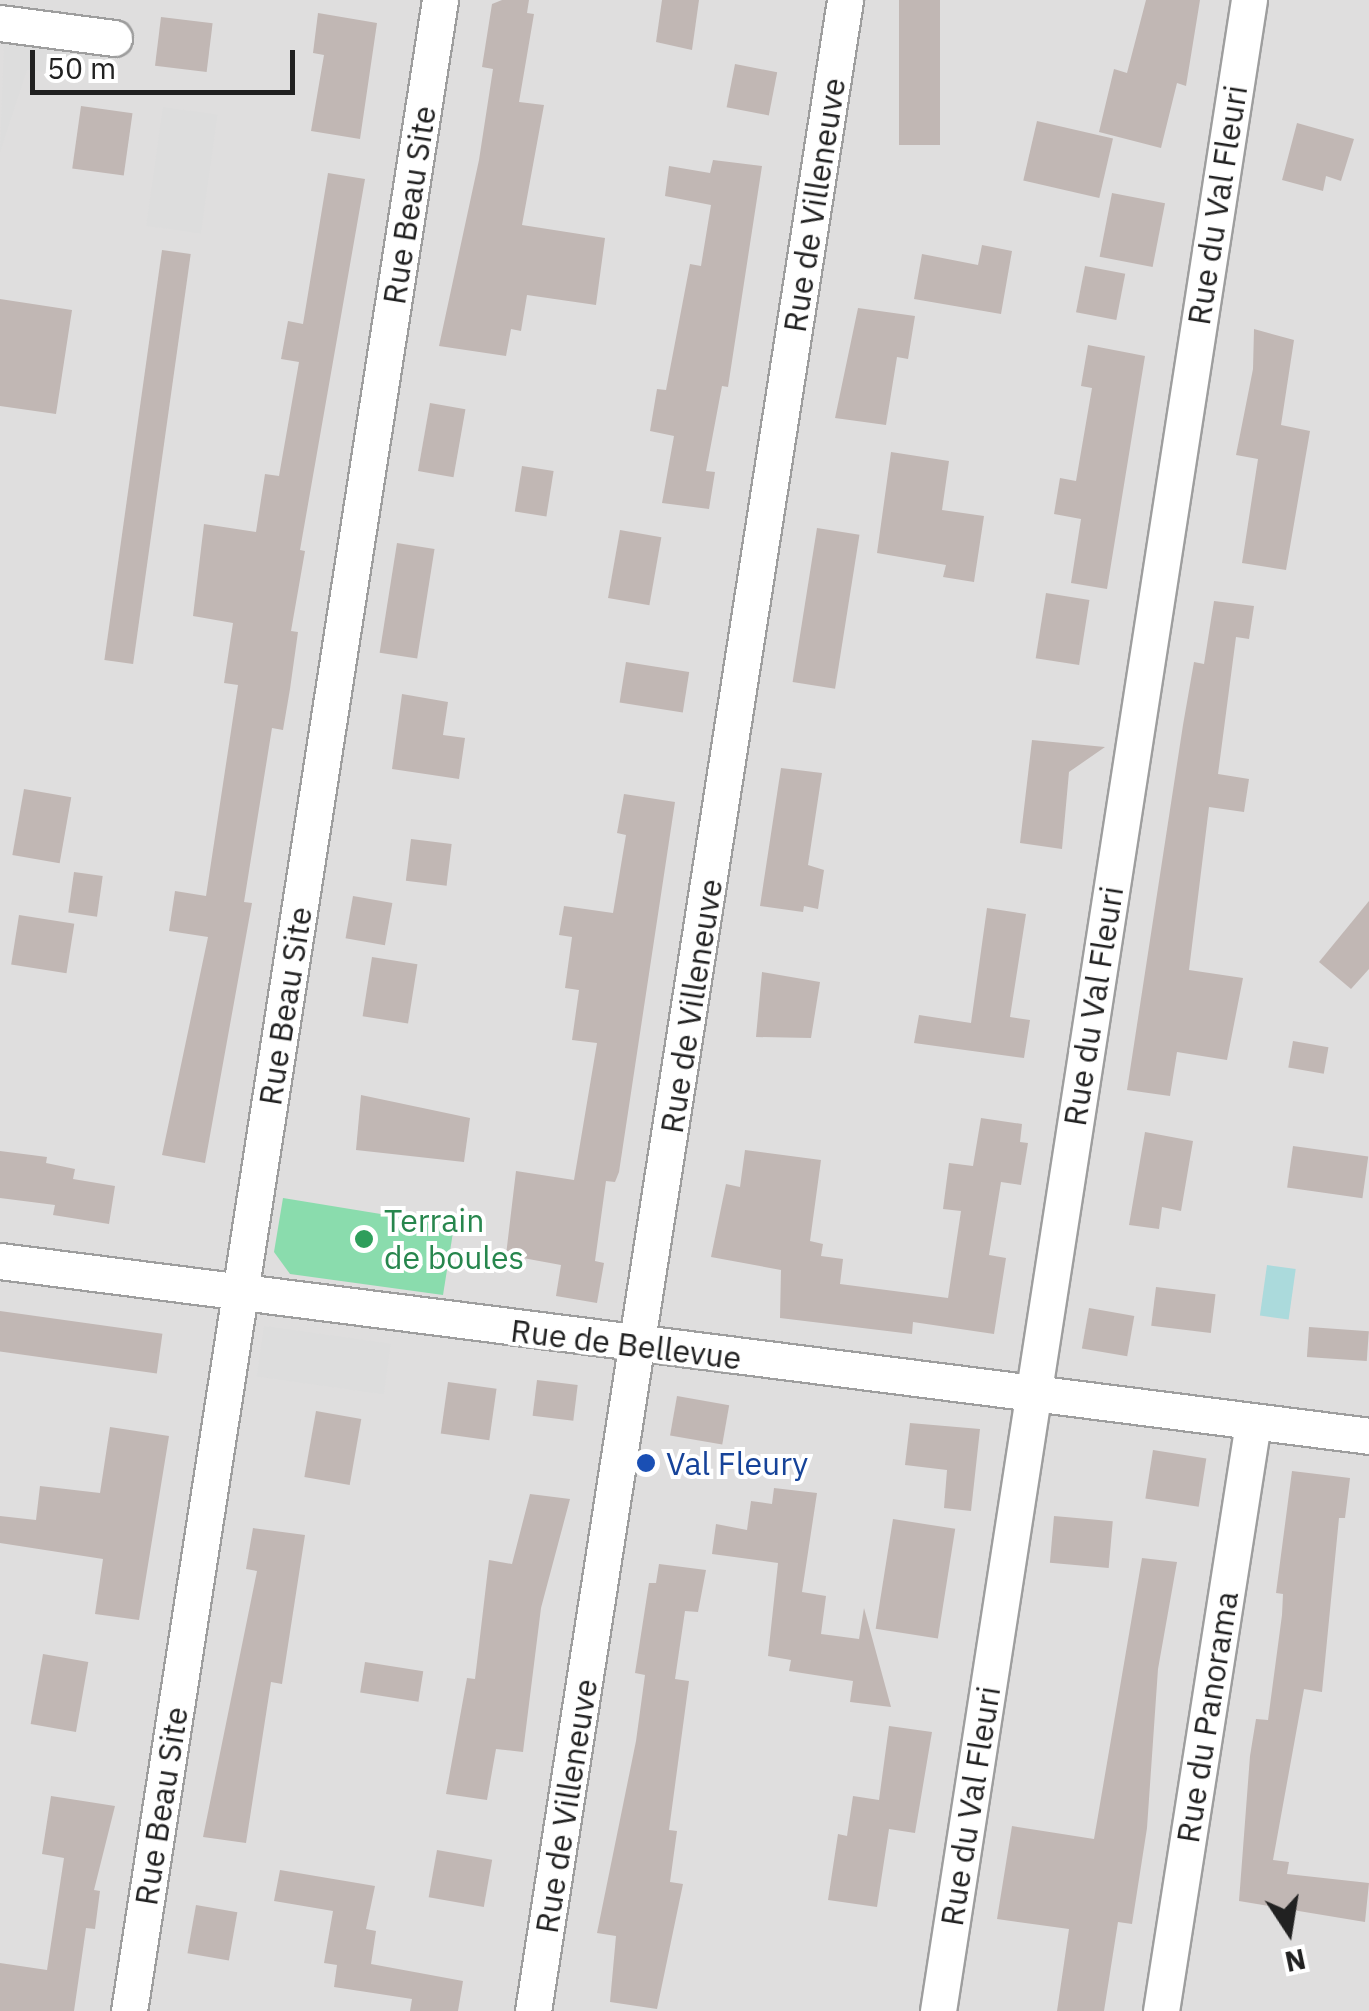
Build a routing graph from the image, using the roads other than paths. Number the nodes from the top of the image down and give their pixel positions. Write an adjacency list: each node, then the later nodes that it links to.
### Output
1 (440, 0): 7 (street, Rue Beau Site)
2 (844, 0): 8 (street, Rue de Villeneuve)
3 (1248, 0): 9 (street, Rue du Val Fleuri)
4 (0, 22): 5 (street)
5 (114, 38)
6 (0, 1261): 7 (street, Rue de Bellevue)
7 (240, 1293): 8 (street, Rue de Bellevue); 12 (street, Rue Beau Site)
8 (638, 1347): 9 (street, Rue de Bellevue); 13 (street, Rue de Villeneuve)
9 (1034, 1392): 10 (street, Rue de Bellevue); 14 (street, Rue du Val Fleuri)
10 (1252, 1423): 11 (street, Rue de Bellevue); 15 (street, Rue du Panorama)
11 (1369, 1436)
12 (129, 2011)
13 (534, 2011)
14 (938, 2011)
15 (1161, 2011)

